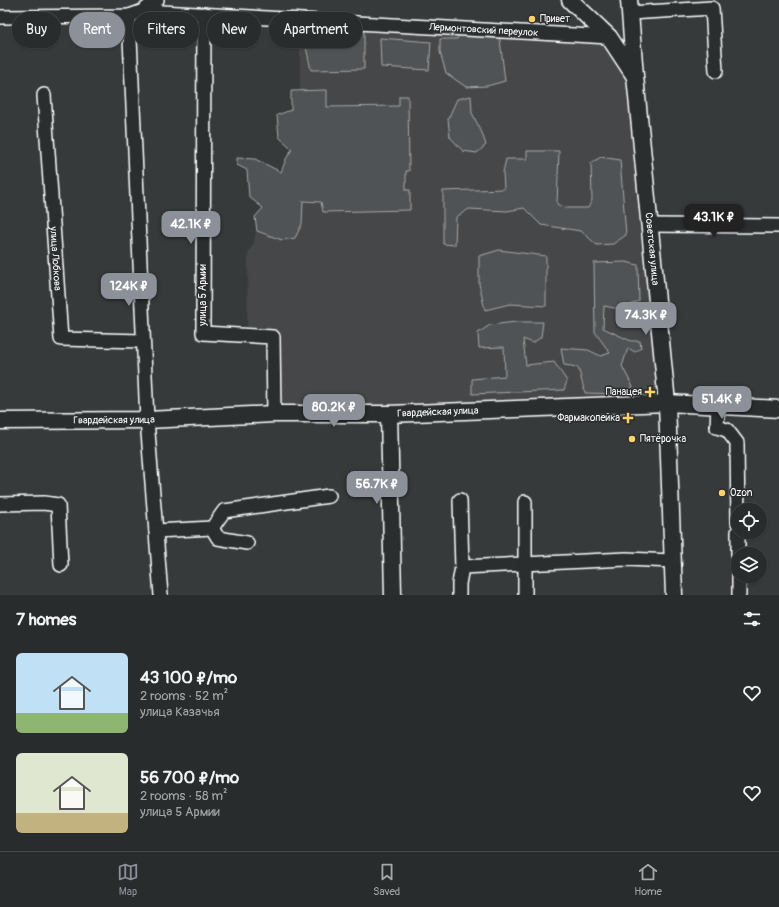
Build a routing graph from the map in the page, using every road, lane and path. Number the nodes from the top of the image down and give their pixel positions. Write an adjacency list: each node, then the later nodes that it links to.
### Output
1 (156, 0): 4 (street)
2 (576, 3): 8 (main road)
3 (630, 6): 9 (street); 10 (main road, Советская улица)
4 (143, 11): 5 (street, Лермонтовский переулок); 6 (street, Лермонтовский переулок)
5 (204, 14): 8 (street, Лермонтовский переулок); 18 (street, улица 5 Армии)
6 (129, 16): 7 (street, Лермонтовский переулок); 14 (street)
7 (0, 17)
8 (609, 37): 10 (main road)
9 (716, 71)
10 (635, 76): 12 (main road, Советская улица)
11 (44, 95): 14 (street, улица Лобкова)
12 (649, 225): 13 (street); 15 (main road, Советская улица)
13 (779, 226)
14 (143, 341): 20 (street)
15 (667, 403): 16 (main road, Гвардейская улица); 19 (main road, Гвардейская улица); 30 (main road, Советская улица)
16 (718, 406): 17 (main road, Гвардейская улица); 25 (street)
17 (779, 408)
18 (274, 414): 19 (main road, Гвардейская улица); 20 (main road, Гвардейская улица)
19 (389, 414): 36 (main road)
20 (147, 420): 21 (main road, Гвардейская улица); 28 (street)
21 (0, 421)
22 (329, 496): 27 (street)
23 (460, 500): 33 (street)
24 (525, 502): 32 (street)
25 (738, 503)
26 (0, 504): 31 (street)
27 (212, 528): 28 (street); 29 (street)
28 (156, 531): 35 (street)
29 (247, 543)
30 (673, 561): 32 (street); 39 (main road, Советская улица)
31 (61, 565)
32 (526, 565): 33 (street); 38 (street)
33 (462, 567): 37 (street)
34 (739, 583): 40 (street)
35 (161, 595)
36 (393, 595)
37 (459, 595)
38 (525, 595)
39 (674, 595)
40 (739, 595)

